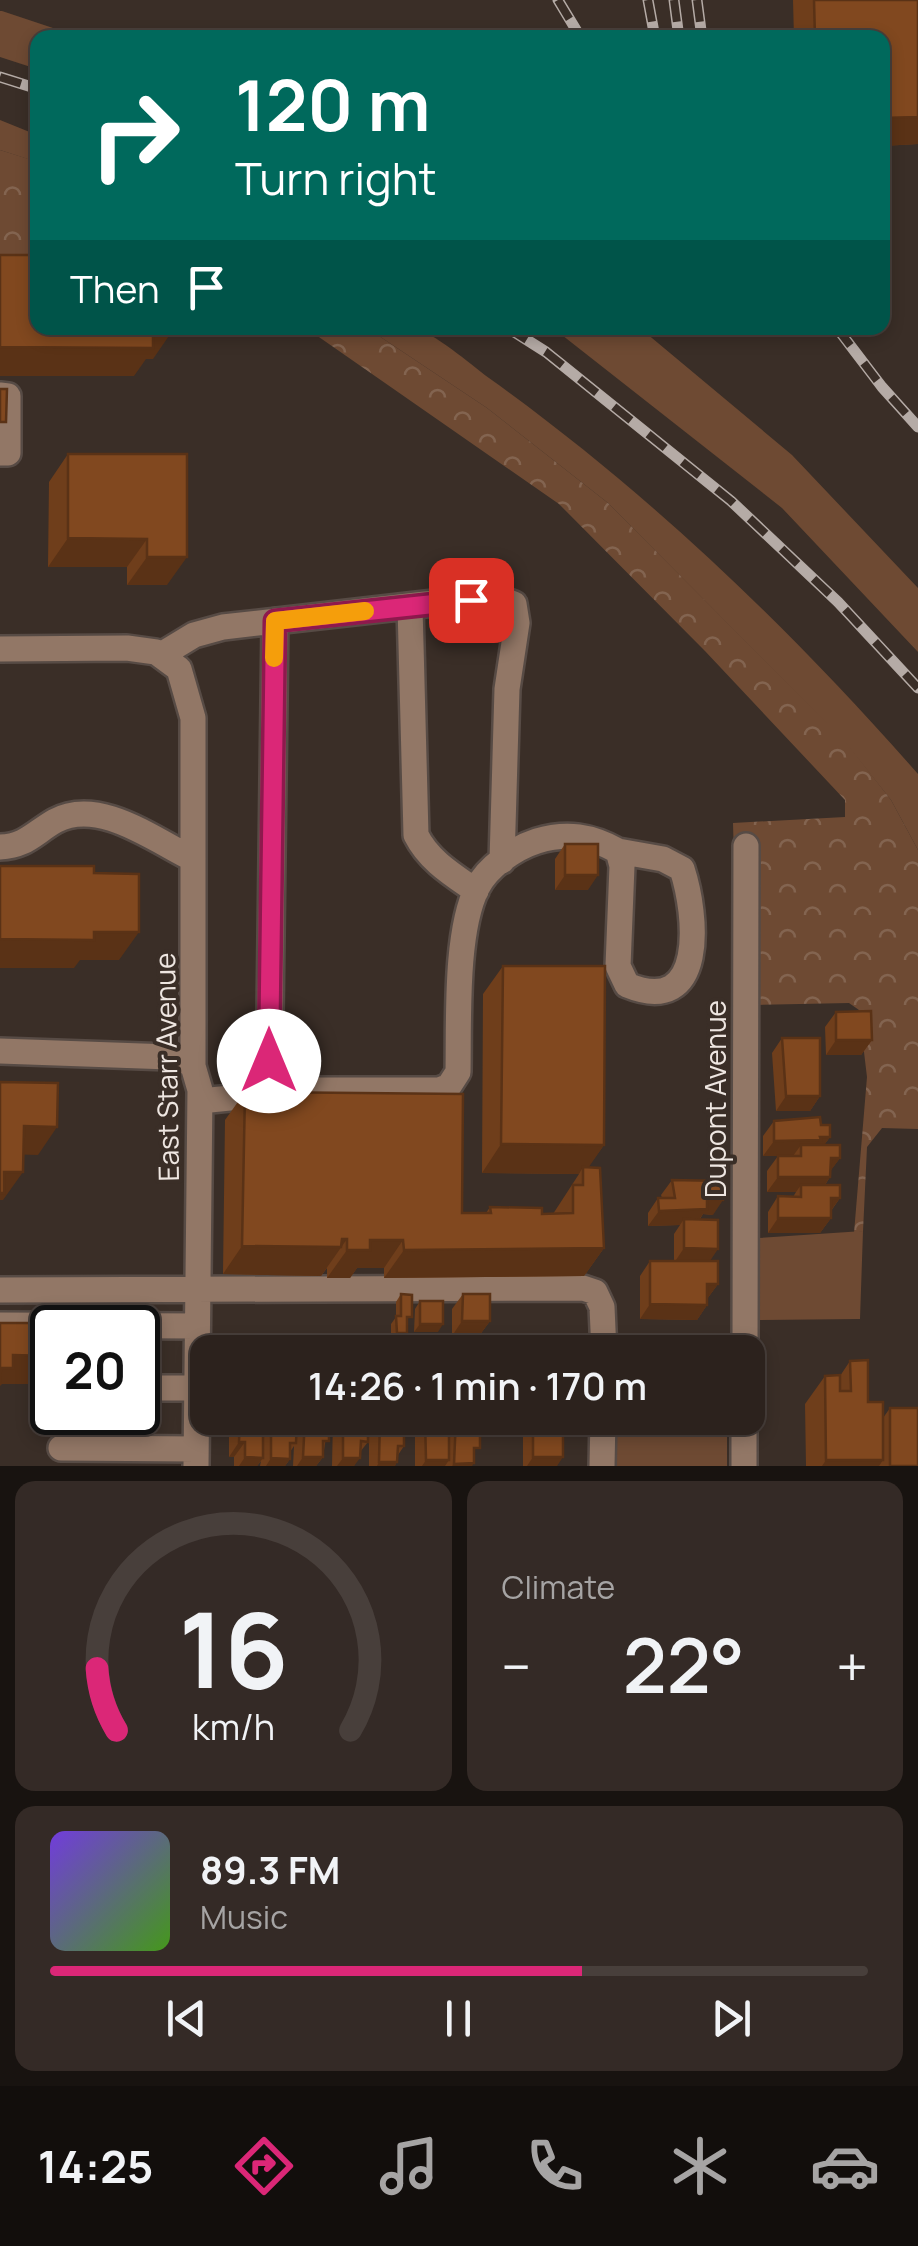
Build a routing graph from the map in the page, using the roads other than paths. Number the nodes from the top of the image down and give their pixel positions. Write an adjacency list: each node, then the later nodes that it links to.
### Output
1 (0, 395): 2 (street)
2 (0, 454)
3 (410, 606): 4 (street); 11 (street); 12 (street)
4 (275, 621): 6 (street); 15 (street)
5 (0, 649): 6 (street)
6 (170, 662): 10 (street, East Starr Avenue)
7 (0, 846): 10 (street)
8 (746, 846): 23 (street, Dupont Avenue)
9 (618, 851): 9 (street); 11 (street)
10 (193, 858): 14 (street, East Starr Avenue)
11 (502, 861): 12 (street)
12 (476, 891): 15 (street)
13 (0, 1051): 14 (street)
14 (193, 1066): 16 (street, East Starr Avenue)
15 (269, 1094): 16 (street)
16 (200, 1101): 18 (street, East Starr Avenue)
17 (0, 1290): 18 (street)
18 (198, 1290): 20 (street, East Starr Avenue); 22 (street)
19 (0, 1325): 20 (street)
20 (197, 1326): 21 (street, East Starr Avenue)
21 (197, 1335)
22 (603, 1335)
23 (744, 1335)
24 (160, 1388): 25 (street)
25 (190, 1388)
26 (603, 1435): 30 (street)
27 (744, 1435): 31 (street)
28 (61, 1448): 29 (street)
29 (196, 1458)
30 (602, 1466)
31 (744, 1466)

